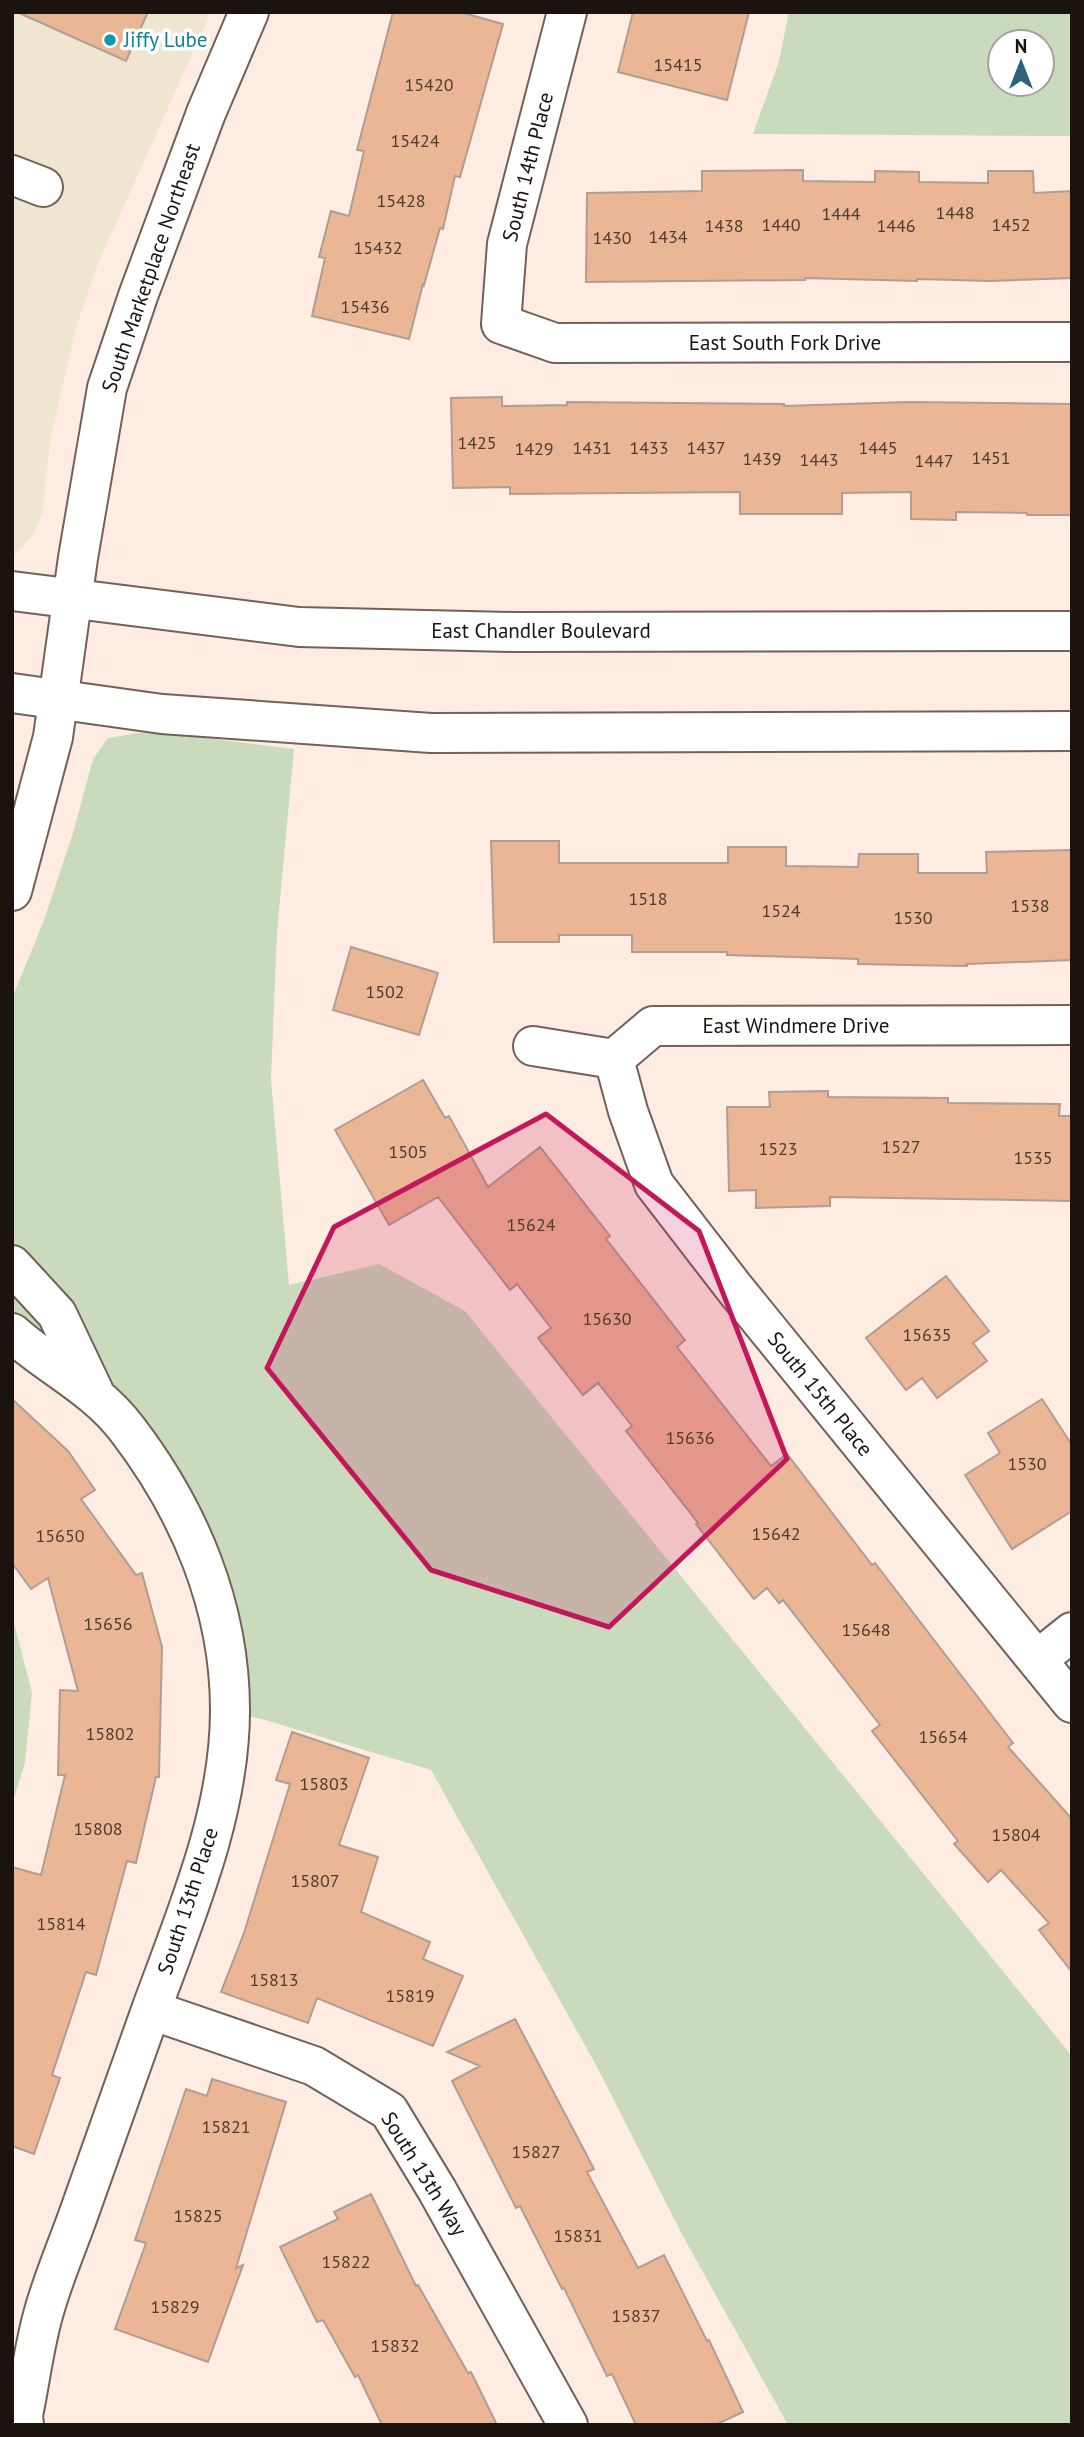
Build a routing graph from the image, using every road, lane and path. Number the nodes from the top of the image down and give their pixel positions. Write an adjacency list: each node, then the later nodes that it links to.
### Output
1 (249, 12): 6 (street, South Marketplace Northeast)
2 (567, 12): 3 (street, South 14th Place)
3 (501, 324): 4 (street, East South Fork Drive)
4 (1072, 342)
5 (12, 591): 6 (street, East Chandler Boulevard)
6 (73, 598): 7 (street, East Chandler Boulevard); 9 (street, South Marketplace Northeast)
7 (1072, 631)
8 (12, 693): 9 (street)
9 (59, 699): 10 (street); 11 (street, South Marketplace Northeast)
10 (1072, 731)
11 (12, 891)
12 (1072, 1025): 14 (street, East Windmere Drive)
13 (533, 1046): 14 (street)
14 (614, 1059): 19 (street, South 15th Place)
15 (12, 1265): 17 (street, South 13th Place)
16 (12, 1333): 17 (street, South 13th Place)
17 (95, 1394): 21 (street, South 13th Place)
18 (1072, 1632): 19 (street)
19 (1037, 1660): 20 (street, South 15th Place)
20 (1072, 1703)
21 (151, 2010): 22 (street, South 13th Place); 23 (street, South 13th Way)
22 (24, 2425)
23 (568, 2425)

